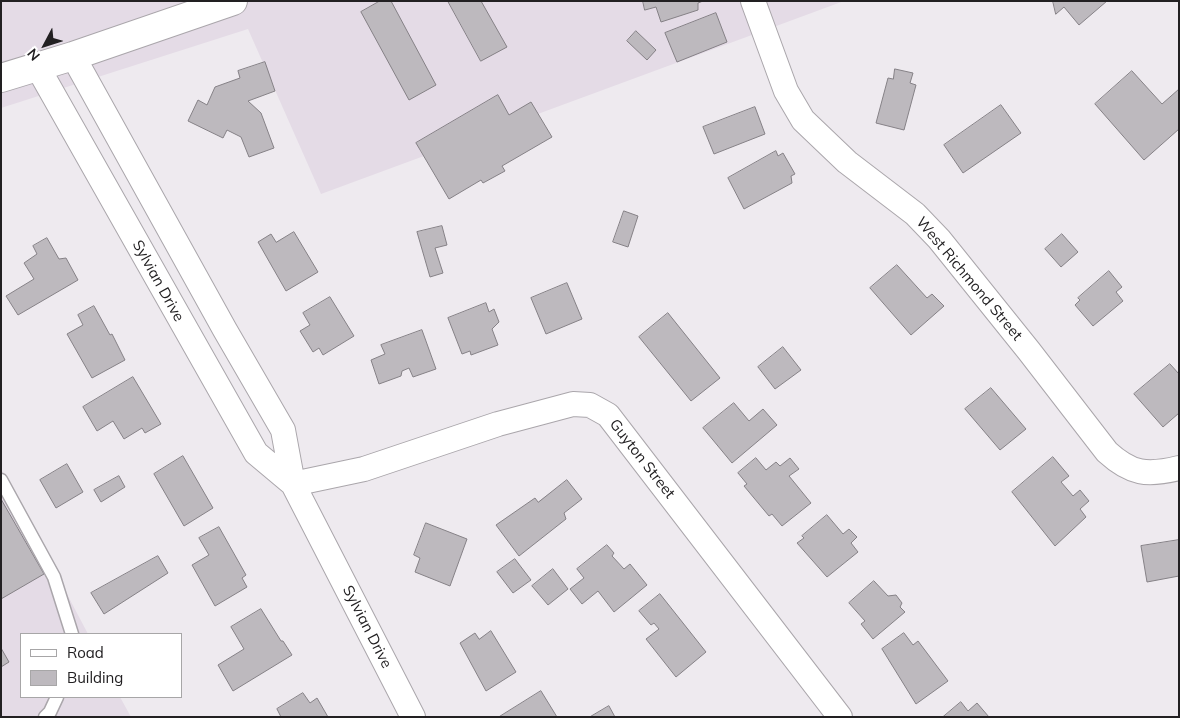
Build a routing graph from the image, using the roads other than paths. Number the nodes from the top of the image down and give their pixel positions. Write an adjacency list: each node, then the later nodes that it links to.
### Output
1 (233, 1): 3 (street)
2 (753, 1): 7 (street, West Richmond Street)
3 (186, 9): 4 (street)
4 (73, 56): 5 (street); 9 (street, Sylvian Drive)
5 (37, 66): 6 (street); 9 (street, Sylvian Drive)
6 (1, 78)
7 (1179, 468)
8 (1, 480): 10 (lane)
9 (293, 484): 13 (street, Sylvian Drive); 14 (street, Guyton Street)
10 (72, 633)
11 (57, 698): 12 (lane)
12 (45, 717)
13 (413, 717)
14 (840, 717)

